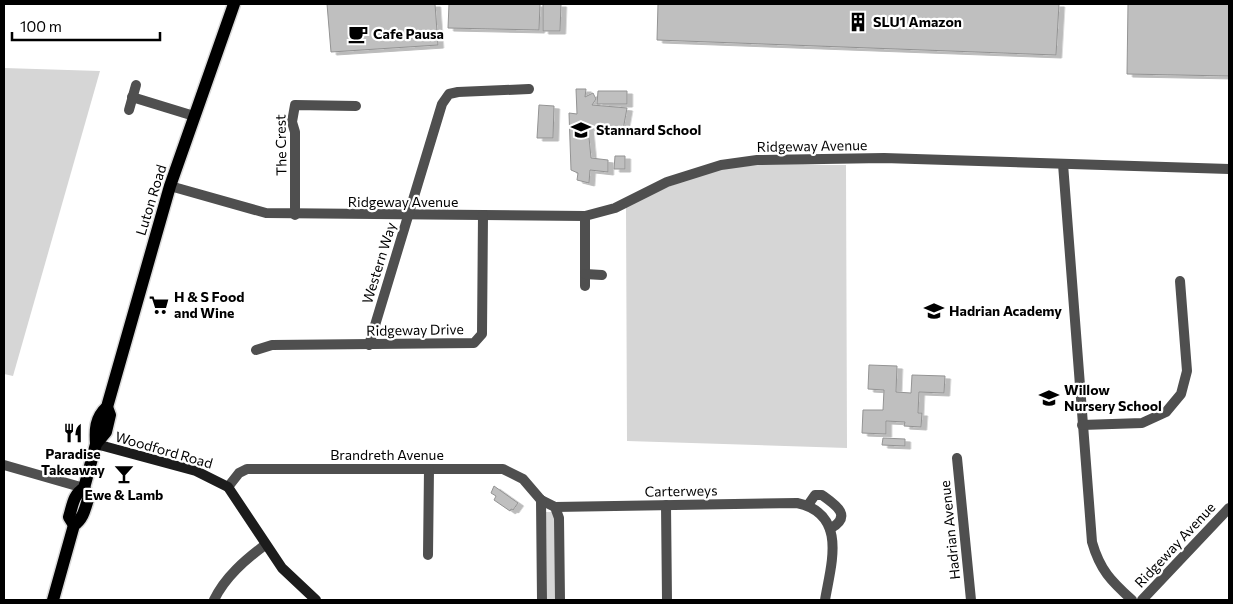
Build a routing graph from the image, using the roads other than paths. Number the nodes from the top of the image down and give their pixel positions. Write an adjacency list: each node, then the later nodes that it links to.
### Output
1 (234, 4): 7 (main road, Luton Road)
2 (136, 84): 4 (street)
3 (529, 89): 12 (street, Western Way)
4 (132, 98): 6 (street); 7 (street)
5 (356, 106): 11 (street, The Crest)
6 (128, 110)
7 (194, 116): 10 (main road, Luton Road)
8 (1063, 164): 9 (street, Ridgeway Avenue); 14 (street, Ridgeway Avenue); 21 (street)
9 (1229, 169)
10 (170, 186): 11 (street, Ridgeway Avenue); 22 (main road, Luton Road)
11 (295, 215): 12 (street, Ridgeway Avenue)
12 (408, 215): 13 (street, Ridgeway Avenue); 19 (street, Western Way)
13 (483, 215): 14 (street, Ridgeway Avenue); 19 (street, Ridgeway Drive)
14 (585, 216): 15 (street)
15 (585, 274): 16 (street); 18 (street)
16 (602, 275)
17 (1180, 281): 21 (street)
18 (585, 286)
19 (369, 345): 20 (street, Ridgeway Drive)
20 (256, 350)
21 (1082, 425): 44 (street)
22 (96, 444): 26 (street, Woodford Road); 27 (main road, Luton Road)
23 (957, 458): 43 (street, Hadrian Avenue)
24 (4, 465): 27 (street)
25 (429, 469): 26 (street, Brandreth Avenue); 28 (street, Brandreth Avenue); 35 (street)
26 (228, 487): 34 (street, Woodford Road)
27 (84, 488): 36 (main road, Luton Road)
28 (541, 500): 31 (street); 39 (street)
29 (666, 505): 30 (street, Carterweys); 31 (street, Carterweys); 41 (street)
30 (808, 505): 33 (street); 33 (street, Carterweys)
31 (555, 507): 40 (street)
32 (1229, 508): 45 (street, Ridgeway Avenue)
33 (830, 529): 42 (street)
34 (265, 545): 37 (street); 38 (street, Woodford Road)
35 (428, 555)
36 (52, 600)
37 (214, 600)
38 (316, 600)
39 (542, 600)
40 (560, 600)
41 (667, 600)
42 (824, 600)
43 (971, 600)
44 (1132, 600)
45 (1142, 600)

